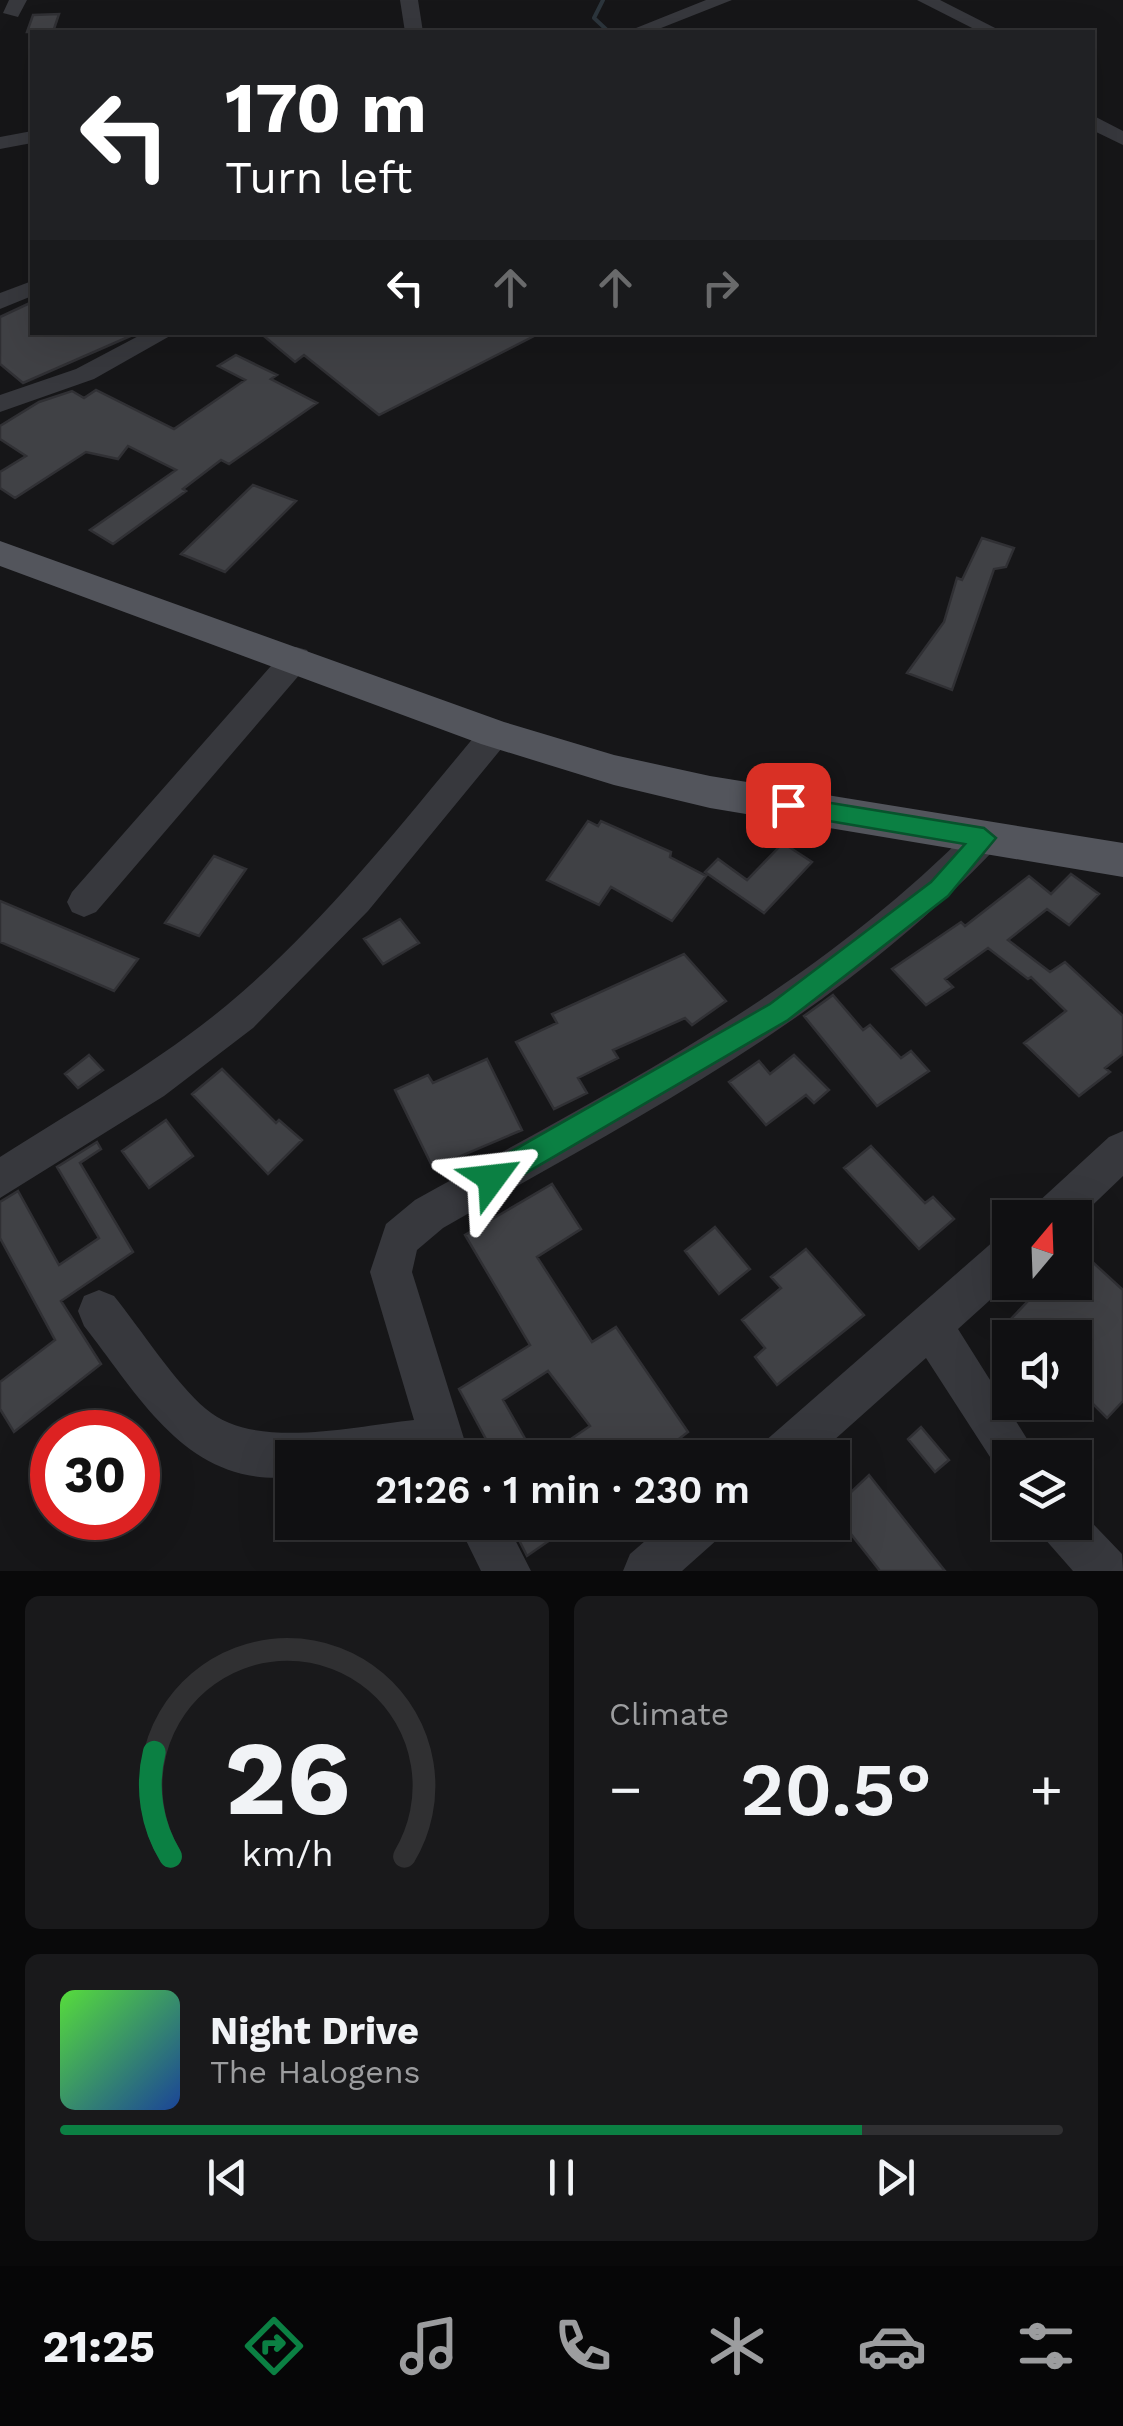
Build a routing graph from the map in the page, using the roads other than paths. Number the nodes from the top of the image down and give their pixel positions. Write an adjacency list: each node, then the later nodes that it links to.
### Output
1 (409, 0): 4 (street)
2 (723, 0): 5 (street)
3 (926, 0): 6 (street)
4 (414, 30)
5 (640, 30)
6 (990, 30)
7 (1095, 123): 9 (street)
8 (30, 137): 10 (street)
9 (1123, 139)
10 (0, 143)
11 (30, 289): 12 (street)
12 (0, 302)
13 (159, 335): 14 (street)
14 (0, 404)
15 (0, 553): 16 (main road)
16 (296, 658): 17 (main road); 20 (street)
17 (496, 734): 18 (main road); 22 (street)
18 (984, 838): 19 (main road); 27 (street)
19 (1123, 860)
20 (84, 902)
21 (1123, 1150): 23 (street)
22 (0, 1179)
23 (1069, 1200)
24 (992, 1272): 26 (street)
25 (99, 1310): 30 (street)
26 (932, 1328): 28 (street); 29 (street)
27 (441, 1440)
28 (801, 1440)
29 (1005, 1440)
30 (275, 1456)
31 (490, 1540): 34 (street)
32 (683, 1540): 35 (street)
33 (1077, 1540): 36 (street)
34 (507, 1571)
35 (646, 1571)
36 (1105, 1571)

